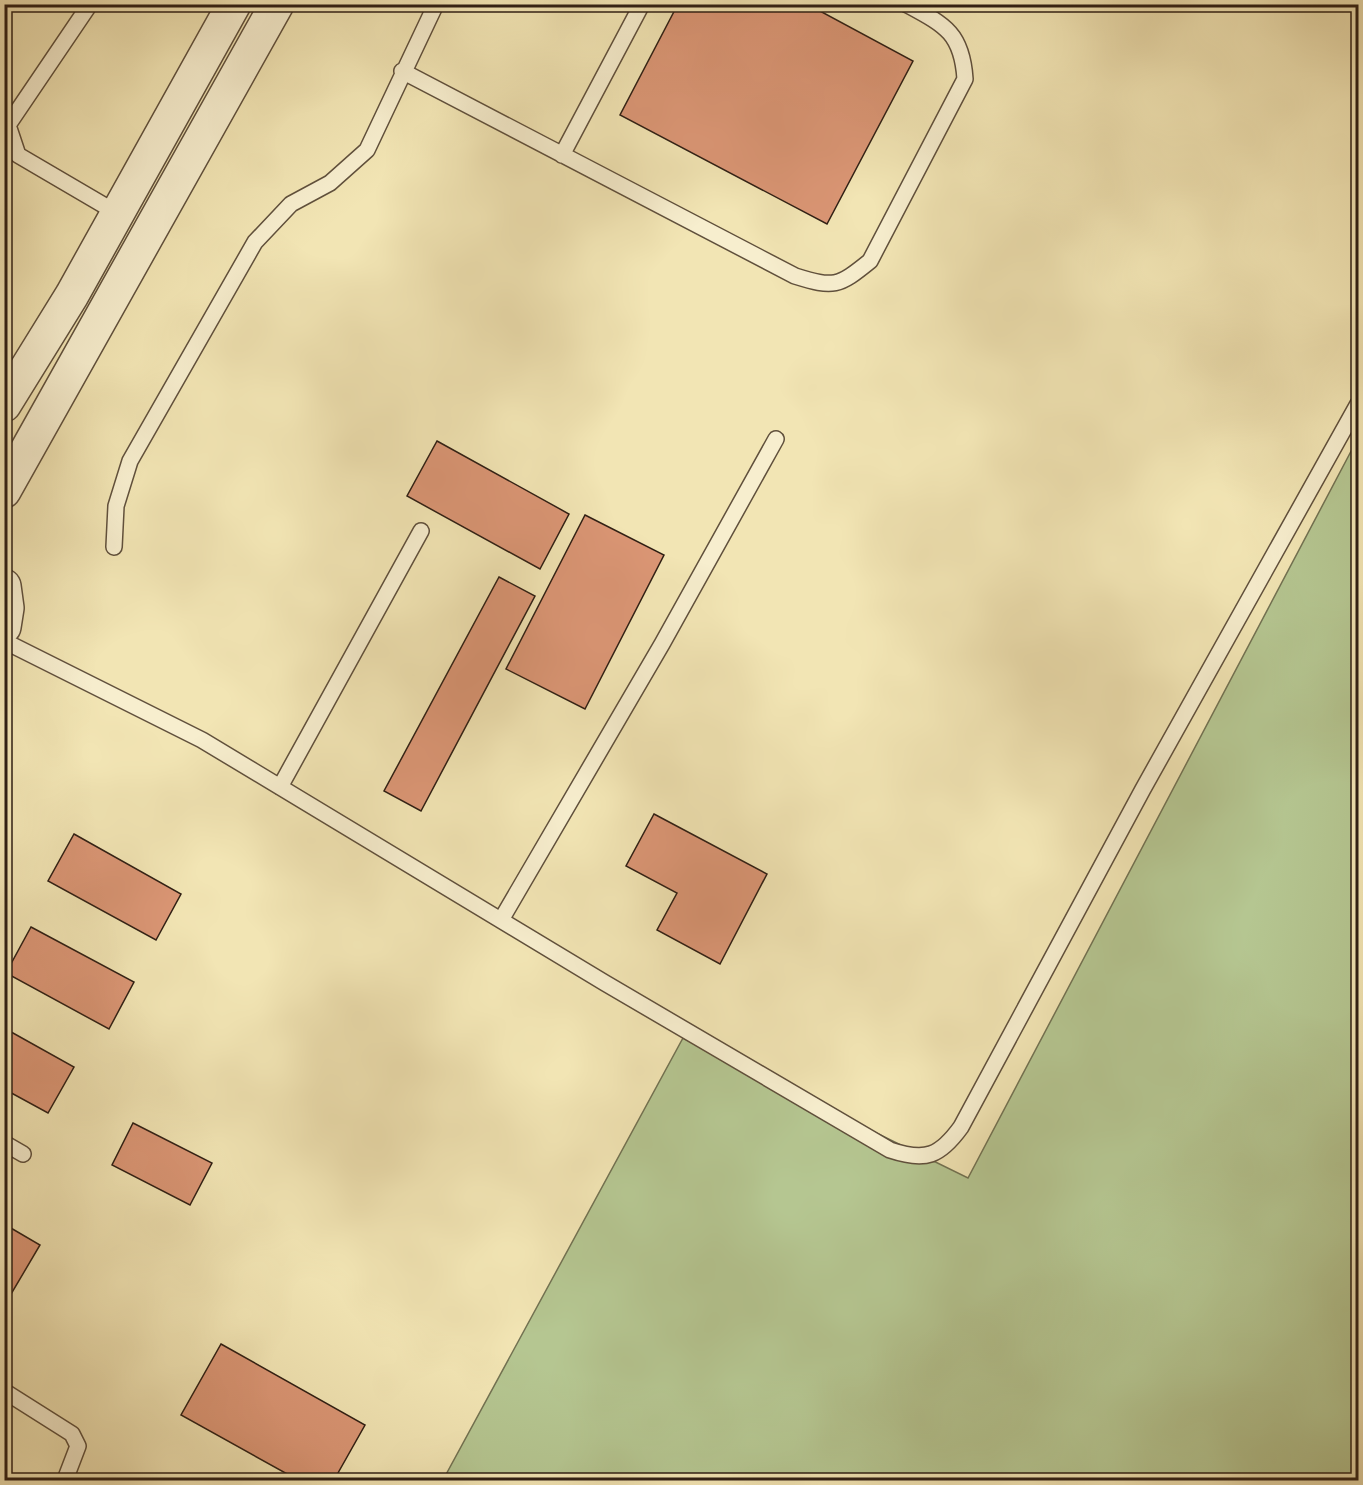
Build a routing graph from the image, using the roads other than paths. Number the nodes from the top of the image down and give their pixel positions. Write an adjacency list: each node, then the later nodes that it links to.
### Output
1 (90, 4): 8 (lane)
2 (234, 4): 10 (street)
3 (277, 4): 14 (street)
4 (436, 4): 7 (lane)
5 (642, 4): 9 (lane)
6 (906, 4): 9 (lane)
7 (402, 71): 9 (lane); 16 (lane)
8 (6, 126): 10 (lane)
9 (562, 155)
10 (117, 213): 12 (street)
11 (1359, 404): 21 (lane)
12 (4, 405)
13 (776, 439): 21 (lane)
14 (4, 491)
15 (421, 531): 20 (lane)
16 (114, 547)
17 (4, 586): 18 (street)
18 (4, 627)
19 (4, 641): 20 (lane)
20 (280, 788): 21 (lane)
21 (501, 920)
22 (4, 1143): 23 (lane)
23 (23, 1154)
24 (4, 1391): 25 (lane)
25 (64, 1480)

